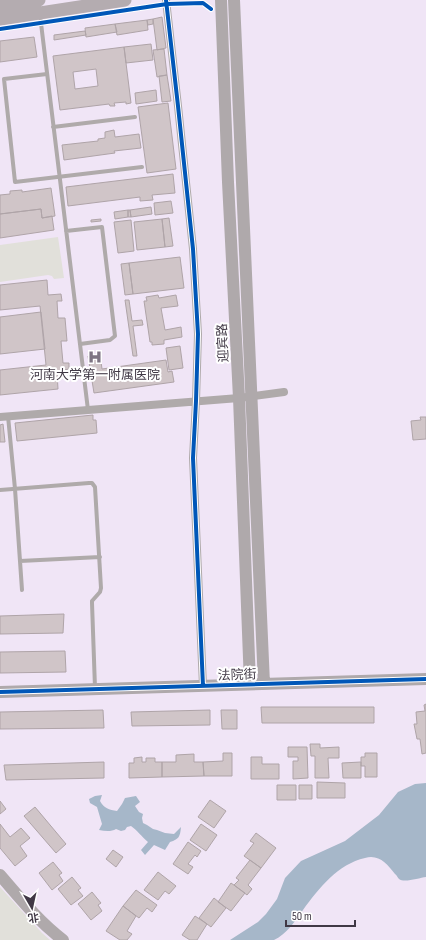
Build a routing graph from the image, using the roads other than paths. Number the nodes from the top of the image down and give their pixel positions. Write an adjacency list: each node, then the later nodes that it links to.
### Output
1 (125, 0): 6 (main road)
2 (166, 0): 18 (street)
3 (220, 0): 17 (main road, 迎宾路)
4 (234, 0): 16 (main road, 迎宾路)
5 (0, 6): 6 (main road)
6 (39, 6): 7 (main road); 8 (lane)
7 (0, 19)
8 (47, 74): 10 (lane); 12 (lane)
9 (135, 117): 10 (lane)
10 (53, 127): 12 (lane)
11 (142, 168): 12 (lane)
12 (59, 177): 13 (lane)
13 (66, 231): 14 (lane); 14 (lane)
14 (80, 344): 19 (lane)
15 (284, 392): 16 (street)
16 (252, 397): 17 (street); 28 (main road, 迎宾路)
17 (239, 398): 18 (street); 27 (main road, 迎宾路)
18 (196, 401): 19 (street); 29 (street)
19 (88, 410): 20 (street)
20 (4, 416): 21 (lane)
21 (15, 489): 22 (lane); 23 (lane); 24 (lane)
22 (0, 490)
23 (100, 557): 24 (lane); 30 (lane)
24 (20, 561): 25 (lane)
25 (22, 590)
26 (426, 679): 28 (main road, 法院街)
27 (250, 684): 28 (main road, 法院街); 29 (main road, 法院街)
28 (264, 684)
29 (203, 686): 30 (main road, 法院街)
30 (95, 689): 31 (main road, 法院街)
31 (0, 692)
32 (0, 875): 33 (main road)
33 (63, 940)

